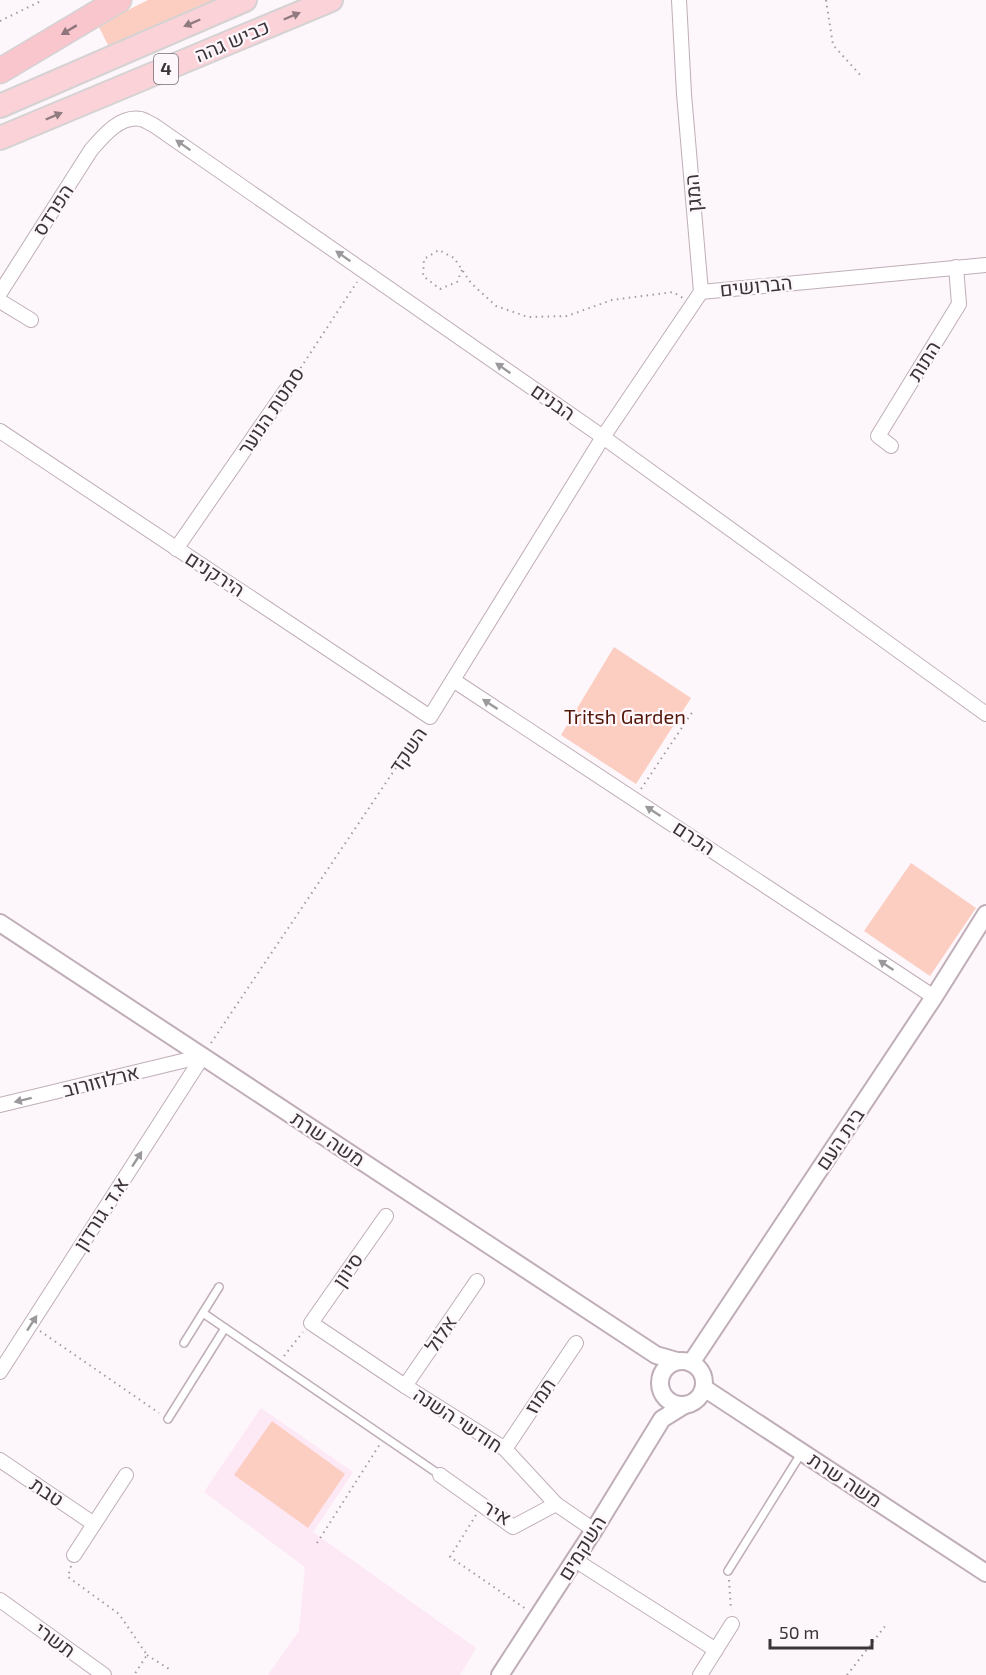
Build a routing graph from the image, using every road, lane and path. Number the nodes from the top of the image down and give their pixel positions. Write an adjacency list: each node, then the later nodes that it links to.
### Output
1 (43, 0): 7 (path)
2 (119, 0): 8 (highway, one-way to 8)
3 (245, 0): 10 (highway, כביש גהה / 4, one-way to 10)
4 (332, 0): 12 (highway, כביש גהה / 4, one-way to 4)
5 (679, 0): 17 (street, המגן)
6 (826, 0): 9 (path)
7 (0, 21)
8 (0, 71)
9 (863, 78)
10 (0, 106)
11 (109, 130): 16 (street, הבנים, one-way to 11); 18 (street, הפרדס)
12 (0, 138)
13 (986, 265): 14 (street, הברושים)
14 (956, 267): 17 (street, הברושים); 25 (street, התות)
15 (462, 270): 15 (path); 20 (path)
16 (364, 271): 22 (path, סמטת הנוער); 24 (street, הבנים, one-way to 16)
17 (701, 292): 20 (street, הברושים)
18 (0, 293)
19 (0, 301): 21 (street)
20 (693, 304): 24 (street, הברושים)
21 (31, 320)
22 (286, 390): 26 (street, סמטת הנוער)
23 (0, 431): 26 (street, הירקנים)
24 (603, 437): 27 (street, השקד); 29 (street, הבנים)
25 (891, 446)
26 (176, 549): 30 (street, הירקנים)
27 (453, 680): 30 (street, השקד); 31 (street, הכרם, one-way to 27)
28 (693, 711): 31 (path)
29 (986, 714)
30 (430, 717): 35 (path, השקד)
31 (635, 799): 34 (street, הכרם, one-way to 31)
32 (986, 914): 34 (street, בית העם)
33 (0, 922): 35 (street, משה שרת)
34 (934, 997): 47 (street, בית העם)
35 (203, 1056): 36 (street, ארלוזורוב, one-way to 36); 42 (street, א.ד. גורדון, one-way to 35); 46 (street, משה שרת)
36 (0, 1105)
37 (386, 1216): 41 (street, סיוון)
38 (477, 1281): 51 (street, אלול)
39 (219, 1287): 40 (lane)
40 (203, 1313): 43 (lane); 44 (lane)
41 (311, 1323): 48 (path); 51 (street, חודשי השנה)
42 (31, 1324): 49 (street, א.ד. גורדון); 54 (path)
43 (225, 1328): 48 (lane); 54 (lane)
44 (184, 1343)
45 (576, 1343): 57 (street, תמוז)
46 (656, 1355): 47 (street, משה שרת); 50 (street)
47 (684, 1362): 50 (street); 52 (street)
48 (278, 1364): 56 (lane)
49 (0, 1372)
50 (660, 1382): 53 (street); 55 (street)
51 (405, 1386): 57 (street, חודשי השנה)
52 (704, 1388): 53 (street); 58 (street, משה שרת)
53 (683, 1406): 55 (street, השקמים)
54 (168, 1419)
55 (662, 1419): 65 (street, השקמים)
56 (384, 1437): 61 (lane); 66 (path)
57 (505, 1449): 62 (street, חודשי השנה)
58 (802, 1452): 69 (lane); 70 (street, משה שרת)
59 (0, 1460): 64 (street, טבת)
60 (126, 1475): 64 (street)
61 (440, 1475): 63 (street, איר)
62 (556, 1504): 63 (street, איר); 65 (street, חודשי השנה)
63 (483, 1505): 72 (path)
64 (94, 1524): 67 (street)
65 (594, 1530): 68 (street, השקמים)
66 (317, 1543)
67 (74, 1555): 76 (path)
68 (575, 1560): 72 (street, השקמים); 75 (street)
69 (728, 1571): 73 (path)
70 (986, 1573)
71 (2, 1606): 79 (street, תשרי)
72 (538, 1617): 78 (street, השקמים)
73 (732, 1624): 75 (street)
74 (886, 1625): 82 (path)
75 (716, 1650): 81 (street)
76 (147, 1655): 77 (path); 80 (path)
77 (169, 1670)
78 (506, 1673)
79 (104, 1675)
80 (134, 1675)
81 (700, 1675)
82 (847, 1675)

